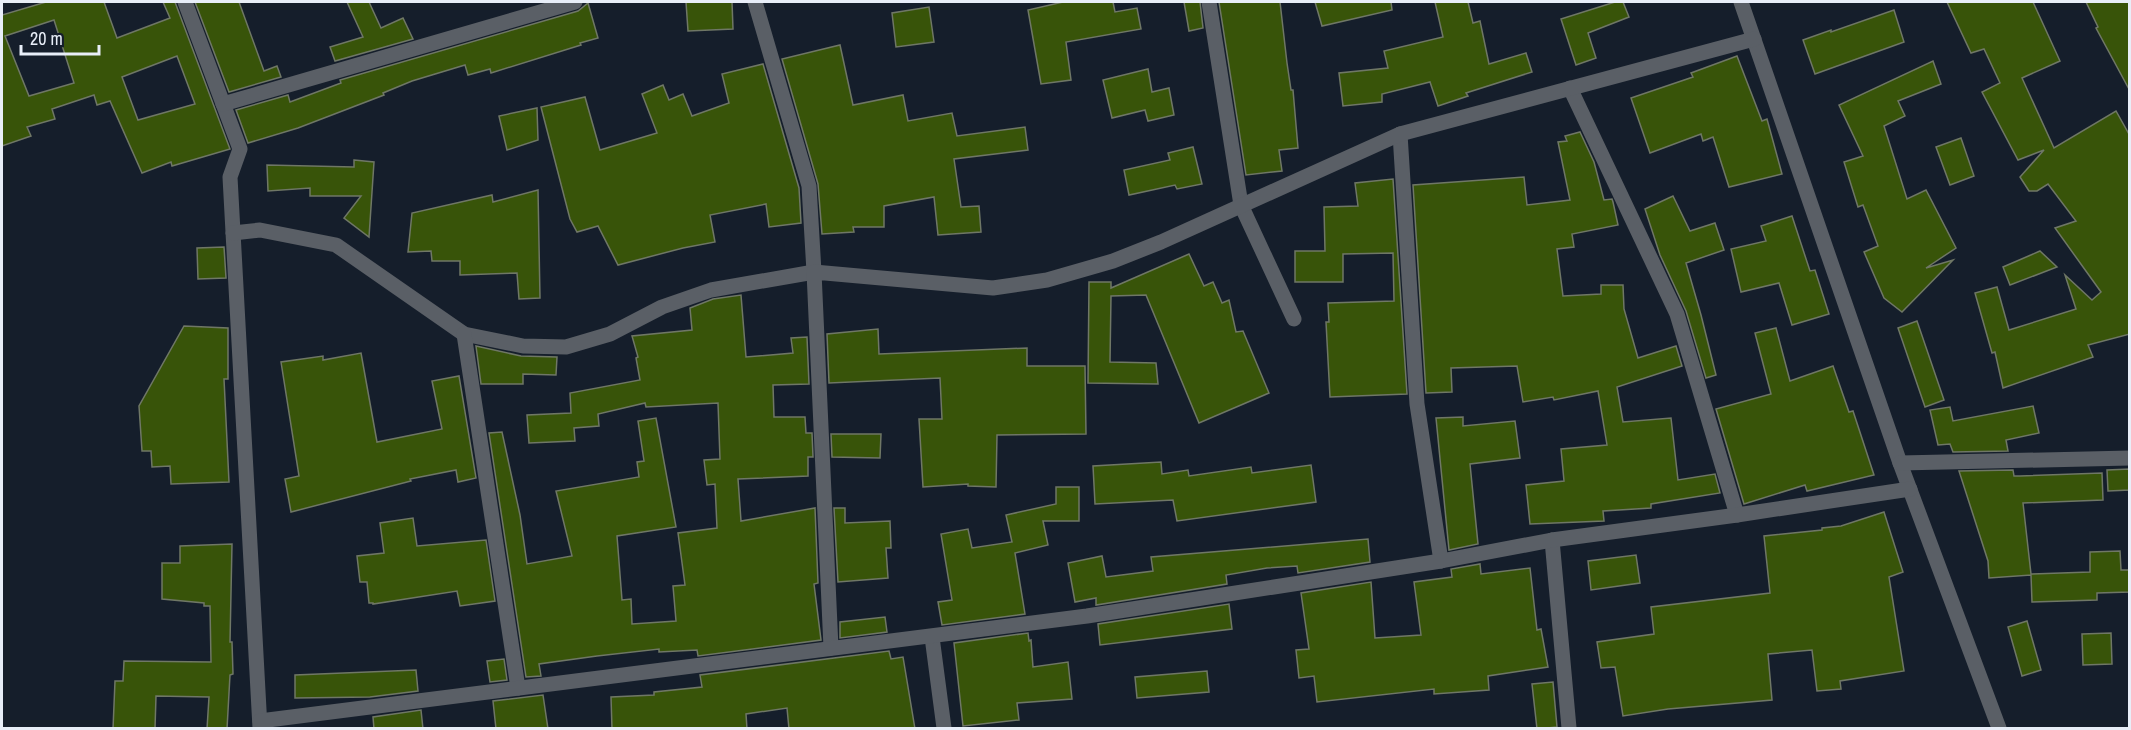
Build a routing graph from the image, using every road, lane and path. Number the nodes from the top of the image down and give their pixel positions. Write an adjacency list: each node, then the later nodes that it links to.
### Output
1 (185, 2): 8 (street)
2 (574, 2): 8 (street)
3 (754, 2): 12 (street)
4 (1209, 2): 10 (street)
5 (1741, 2): 6 (street)
6 (1754, 39): 7 (street); 16 (street)
7 (1570, 88): 9 (street); 18 (street)
8 (223, 104): 11 (street)
9 (1400, 134): 10 (street); 20 (street)
10 (1241, 205): 12 (street); 13 (street)
11 (233, 233): 14 (street); 24 (street)
12 (814, 272): 14 (street); 22 (street)
13 (1294, 319)
14 (464, 334): 23 (street)
15 (2130, 458): 16 (street)
16 (1900, 463): 17 (street)
17 (1910, 489): 18 (street); 27 (street)
18 (1737, 515): 19 (street)
19 (1552, 540): 20 (street); 26 (street)
20 (1441, 561): 21 (street)
21 (932, 637): 22 (street); 25 (street)
22 (831, 648): 23 (street)
23 (518, 688): 24 (street)
24 (260, 725)
25 (944, 729)
26 (1569, 729)
27 (1999, 729)

